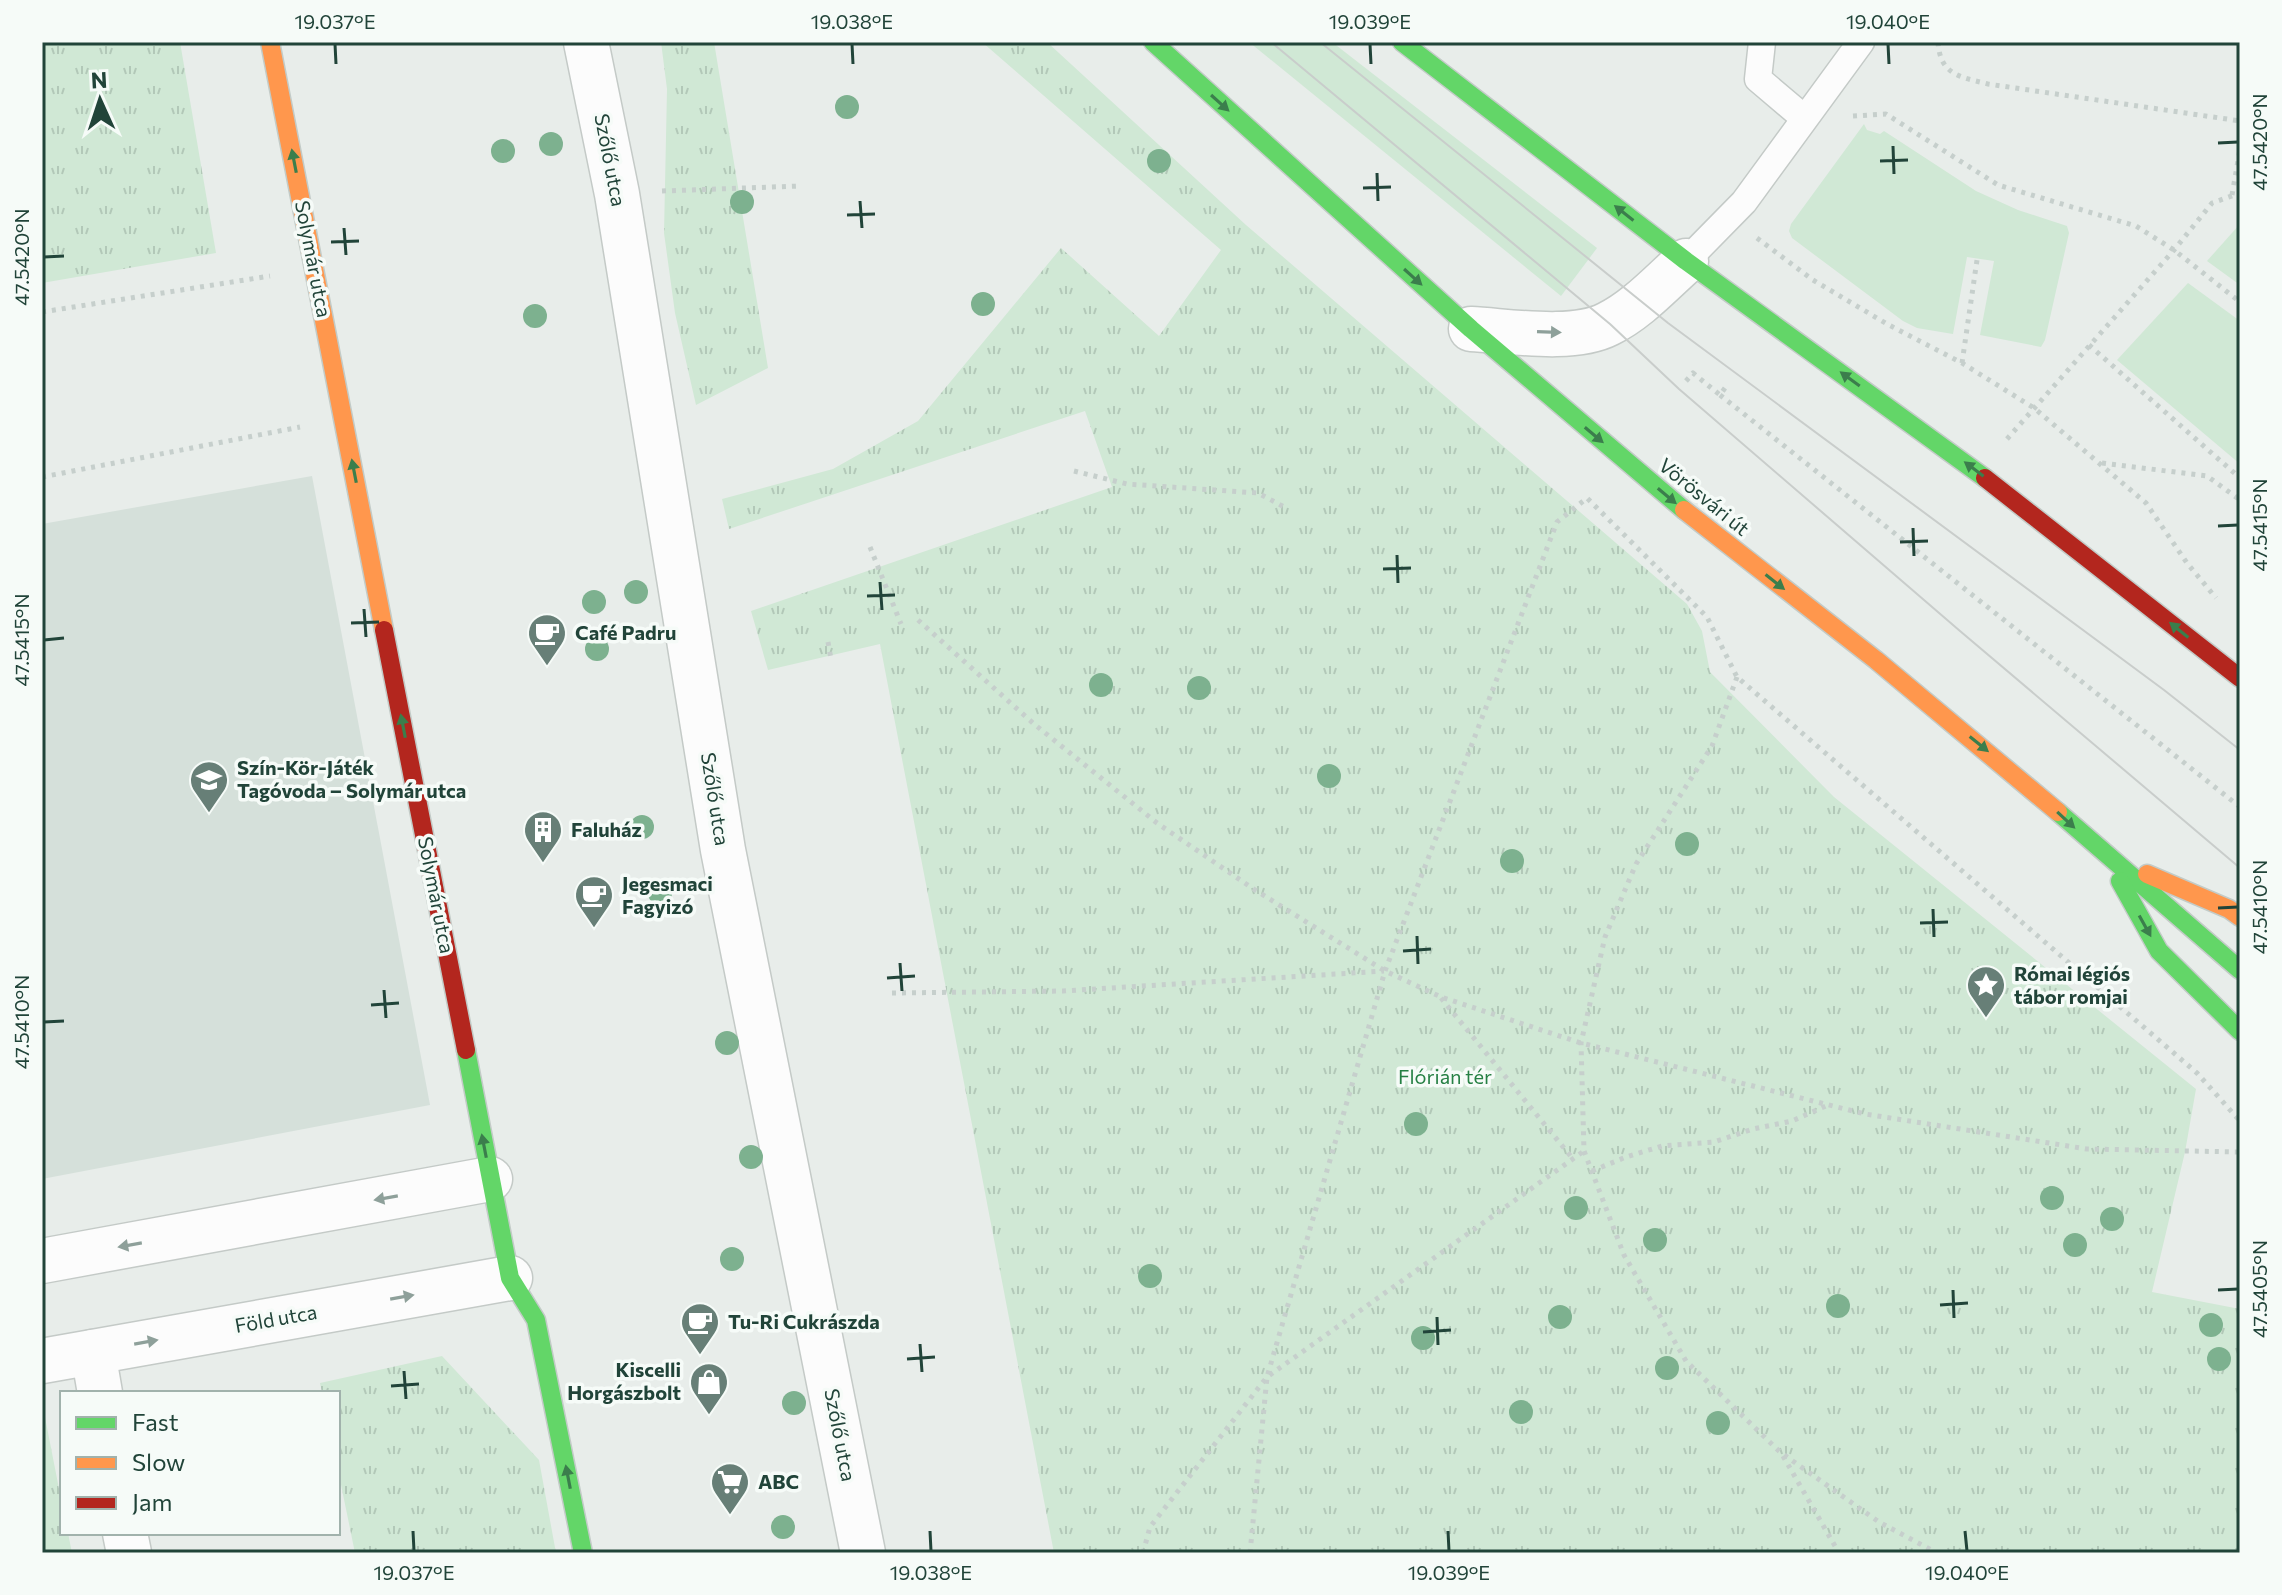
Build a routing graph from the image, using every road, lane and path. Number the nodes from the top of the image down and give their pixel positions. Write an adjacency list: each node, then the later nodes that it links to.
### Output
1 (270, 42): 21 (main road, Solymár utca, one-way to 1)
2 (586, 42): 9 (street, Szőlő utca)
3 (605, 42): 9 (street)
4 (1153, 42): 24 (main road, Vörösvári út, one-way to 24)
5 (1402, 42): 20 (main road, one-way to 5)
6 (1762, 42): 10 (lane)
7 (1861, 42): 10 (lane)
8 (1938, 42): 11 (path)
9 (596, 86): 70 (street, Szőlő utca)
10 (1804, 118): 17 (lane); 18 (path)
11 (2240, 121)
12 (2240, 149): 16 (path)
13 (800, 186): 14 (path)
14 (671, 190)
15 (2240, 193): 16 (path)
16 (2231, 196): 18 (path)
17 (1730, 218): 20 (lane); 26 (path)
18 (2174, 250): 22 (path); 25 (path)
19 (1977, 260): 26 (path)
20 (1686, 261): 24 (street, one-way to 20); 34 (main road, one-way to 20)
21 (315, 268): 23 (path); 31 (main road, Solymár utca)
22 (2240, 302)
23 (42, 312)
24 (1471, 329): 48 (main road, Vörösvári út, one-way to 48)
25 (2089, 345): 30 (path); 36 (path)
26 (1962, 363): 30 (path)
27 (1686, 381): 29 (path)
28 (1725, 388): 29 (path)
29 (1720, 395): 47 (path)
30 (2034, 408): 32 (path); 34 (path)
31 (344, 419): 35 (path); 62 (main road, Solymár utca, one-way to 31)
32 (2100, 463): 37 (path); 40 (path)
33 (1074, 471): 38 (path)
34 (1978, 472): 46 (main road, one-way to 34)
35 (42, 477)
36 (2240, 478)
37 (2240, 500)
38 (1288, 509)
39 (870, 547): 42 (path)
40 (2222, 605)
41 (918, 620): 51 (path)
42 (901, 624)
43 (828, 642): 44 (path)
44 (831, 659)
45 (1737, 677): 51 (path); 55 (path); 57 (path)
46 (2240, 678)
47 (2240, 807)
48 (2108, 858): 49 (main road); 50 (main road, Vörösvári út); 54 (main road, one-way to 54)
49 (2240, 917)
50 (2240, 970)
51 (1385, 971): 52 (path); 53 (path); 67 (path)
52 (892, 993)
53 (1441, 997): 55 (path); 60 (path)
54 (2240, 1031)
55 (1581, 1043): 56 (path); 58 (path)
56 (1828, 1105): 59 (path); 61 (path)
57 (2240, 1121)
58 (1584, 1151): 60 (path); 61 (path)
59 (2240, 1152)
60 (1573, 1159): 67 (path)
61 (1592, 1171): 68 (path)
62 (490, 1179): 63 (street, one-way to 63); 64 (main road, Solymár utca)
63 (42, 1261)
64 (510, 1278): 66 (street, Föld utca, one-way to 64); 69 (main road, Solymár utca, one-way to 64)
65 (42, 1361): 66 (street, Föld utca)
66 (96, 1372)
67 (1267, 1377): 71 (path); 72 (path)
68 (1780, 1452): 73 (path); 74 (path)
69 (583, 1553)
70 (863, 1553)
71 (1143, 1553)
72 (1250, 1553)
73 (1839, 1553)
74 (1937, 1553)

